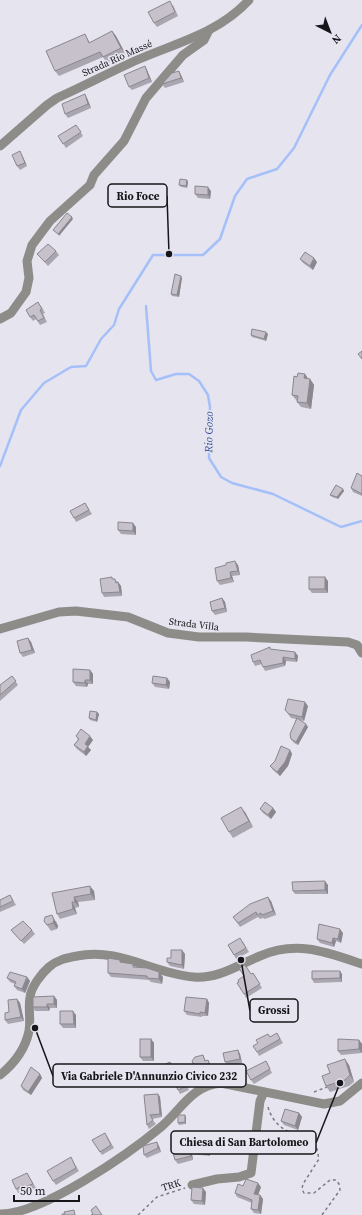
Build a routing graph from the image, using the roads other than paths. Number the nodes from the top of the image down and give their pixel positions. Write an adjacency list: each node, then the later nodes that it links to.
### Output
1 (249, 0): 2 (street, Strada Rio Massé)
2 (209, 30): 3 (street, Strada Rio Massé); 4 (street)
3 (0, 146)
4 (0, 319)
5 (0, 629): 6 (street, Strada Villa)
6 (362, 653)
7 (362, 964): 8 (street)
8 (0, 1075)
9 (362, 1083): 10 (street)
10 (266, 1093): 11 (street); 12 (street)
11 (192, 1185)
12 (0, 1214)

